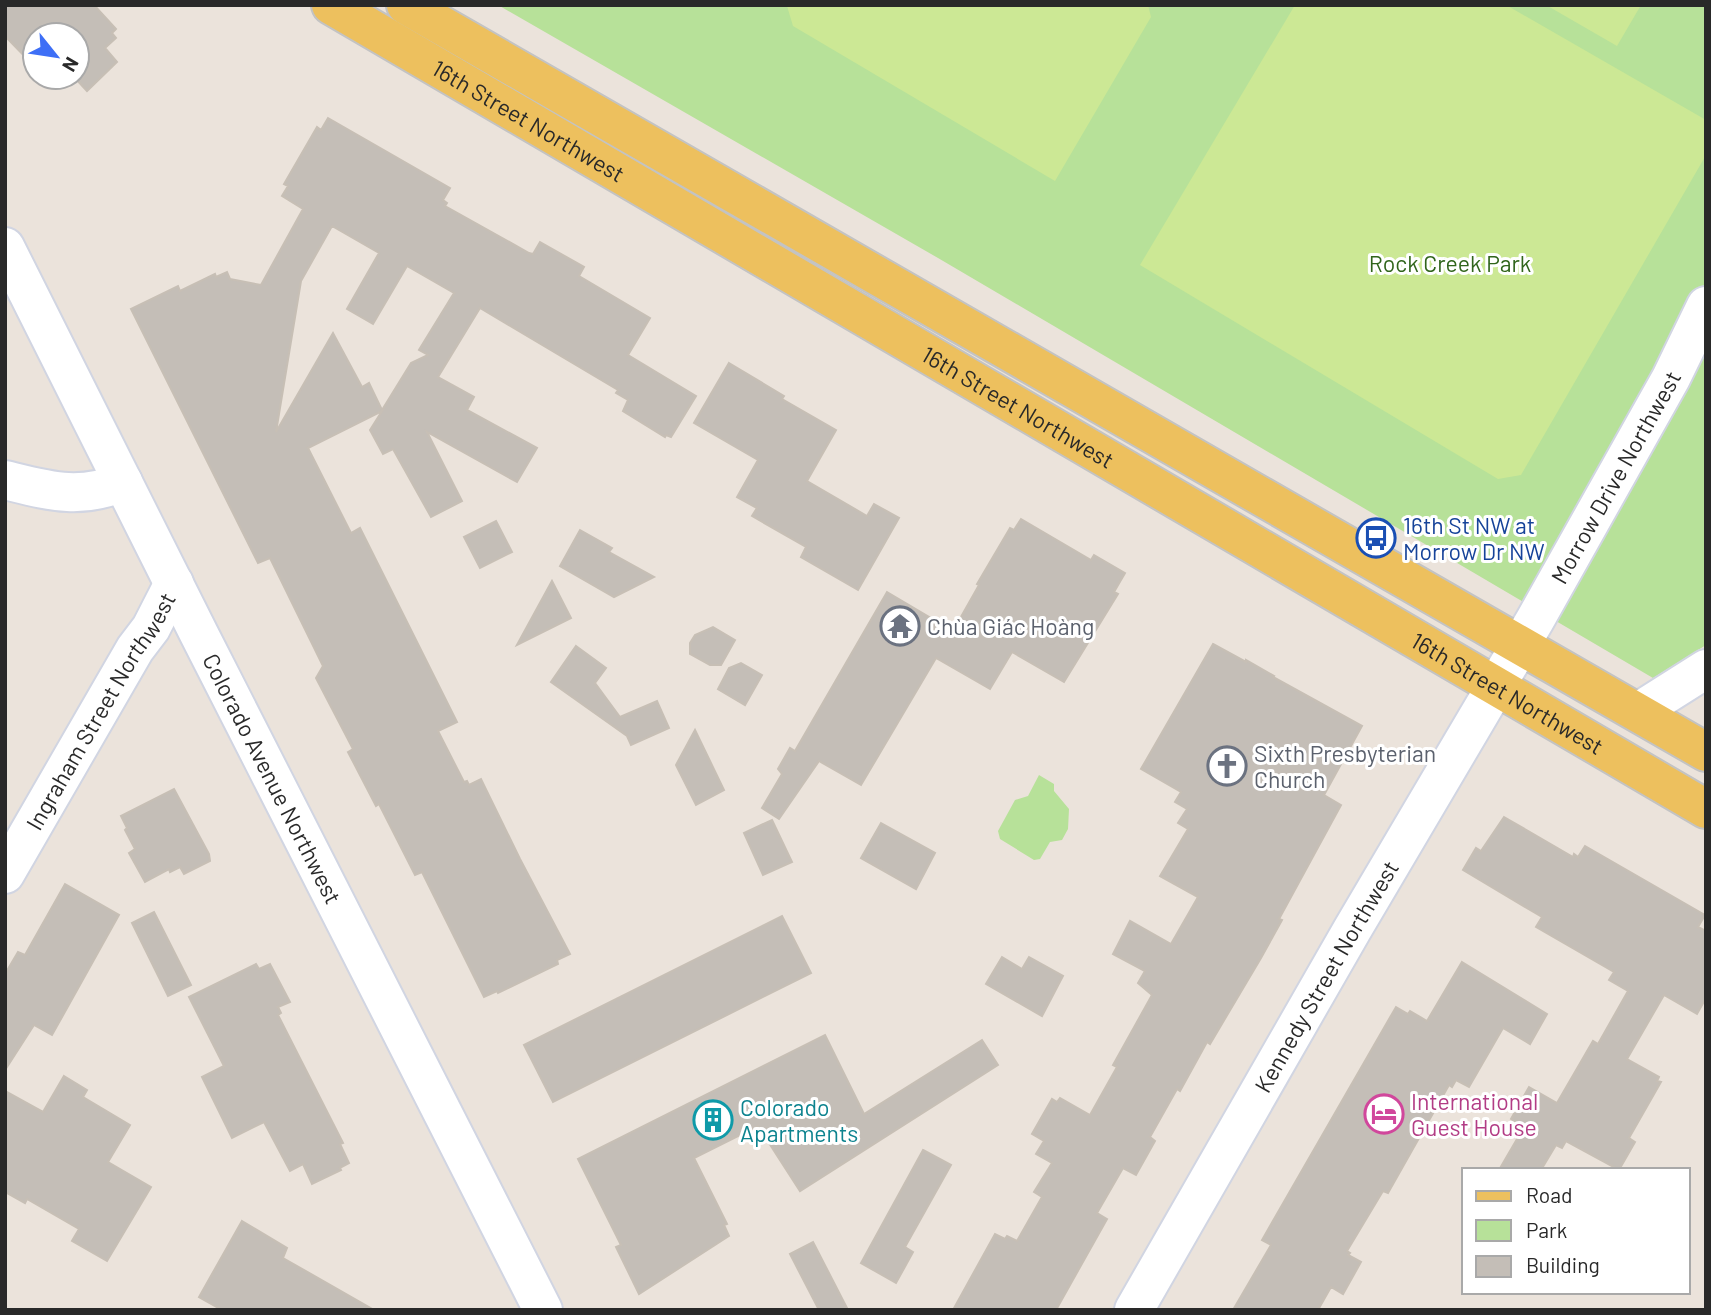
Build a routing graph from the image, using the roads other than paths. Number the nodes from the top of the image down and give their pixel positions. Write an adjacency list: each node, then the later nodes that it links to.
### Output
1 (331, 5): 10 (main road, 16th Street Northwest)
2 (406, 5): 8 (main road, 16th Street Northwest)
3 (5, 247): 6 (street, Colorado Avenue Northwest)
4 (1706, 306): 8 (street, Morrow Drive Northwest)
5 (5, 480): 6 (street)
6 (123, 482): 7 (street, Colorado Avenue Northwest)
7 (174, 583): 14 (street, Ingraham Street Northwest); 15 (street, Colorado Avenue Northwest)
8 (1520, 645): 10 (street, Kennedy Street Northwest); 11 (main road, 16th Street Northwest)
9 (1706, 669): 11 (street)
10 (1496, 686): 13 (main road, 16th Street Northwest); 16 (street, Kennedy Street Northwest)
11 (1638, 712): 12 (main road, 16th Street Northwest)
12 (1706, 752)
13 (1706, 809)
14 (5, 874)
15 (543, 1310)
16 (1134, 1310)

